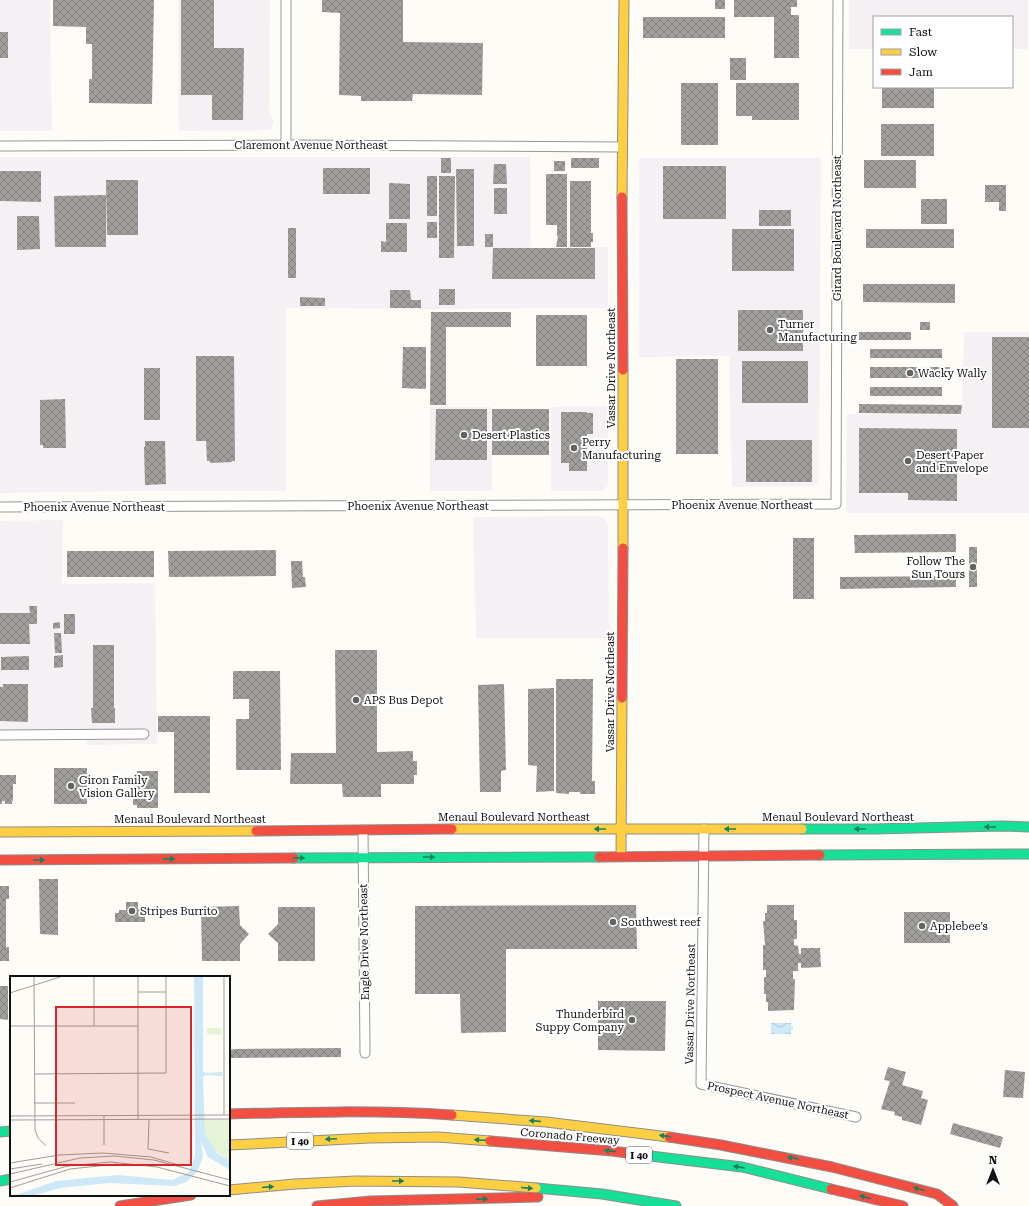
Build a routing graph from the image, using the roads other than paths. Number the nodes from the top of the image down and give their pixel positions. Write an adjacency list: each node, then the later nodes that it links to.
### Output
1 (286, 0): 4 (street)
2 (624, 0): 6 (main road, Vassar Drive Northeast)
3 (838, 0): 7 (street, Girard Boulevard Northeast)
4 (286, 145): 5 (street, Claremont Avenue Northeast); 6 (street, Claremont Avenue Northeast)
5 (0, 146)
6 (622, 147): 8 (main road, Vassar Drive Northeast)
7 (836, 504): 8 (street, Phoenix Avenue Northeast)
8 (623, 505): 9 (street, Phoenix Avenue Northeast); 13 (main road, Vassar Drive Northeast)
9 (0, 508)
10 (144, 734): 11 (street)
11 (0, 736)
12 (1029, 827): 14 (main road, Menaul Boulevard Northeast, one-way to 14)
13 (621, 829): 14 (main road, Menaul Boulevard Northeast); 15 (main road, Menaul Boulevard Northeast, one-way to 15); 18 (main road, Vassar Drive Northeast)
14 (704, 829): 19 (street, Vassar Drive Northeast)
15 (363, 830): 16 (main road, Menaul Boulevard Northeast); 20 (street, Engle Drive Northeast)
16 (0, 832)
17 (1029, 854): 19 (main road)
18 (621, 856): 19 (main road); 20 (main road, one-way to 18)
19 (704, 856): 23 (street, Vassar Drive Northeast)
20 (363, 857): 21 (main road, one-way to 20); 22 (street, Engle Drive Northeast)
21 (0, 860)
22 (365, 1053)
23 (701, 1084): 25 (street, Prospect Avenue Northeast)
24 (230, 1114): 38 (main road, one-way to 24)
25 (856, 1117)
26 (10, 1131): 27 (main road)
27 (0, 1132)
28 (230, 1145): 37 (main road, Coronado Freeway / I 40, one-way to 28)
29 (10, 1179): 30 (main road)
30 (0, 1181)
31 (230, 1190): 32 (main road, one-way to 32)
32 (602, 1194): 35 (main road, one-way to 32); 36 (main road)
33 (185, 1196): 34 (main road)
34 (120, 1206)
35 (317, 1206)
36 (676, 1206)
37 (903, 1206)
38 (953, 1206)

